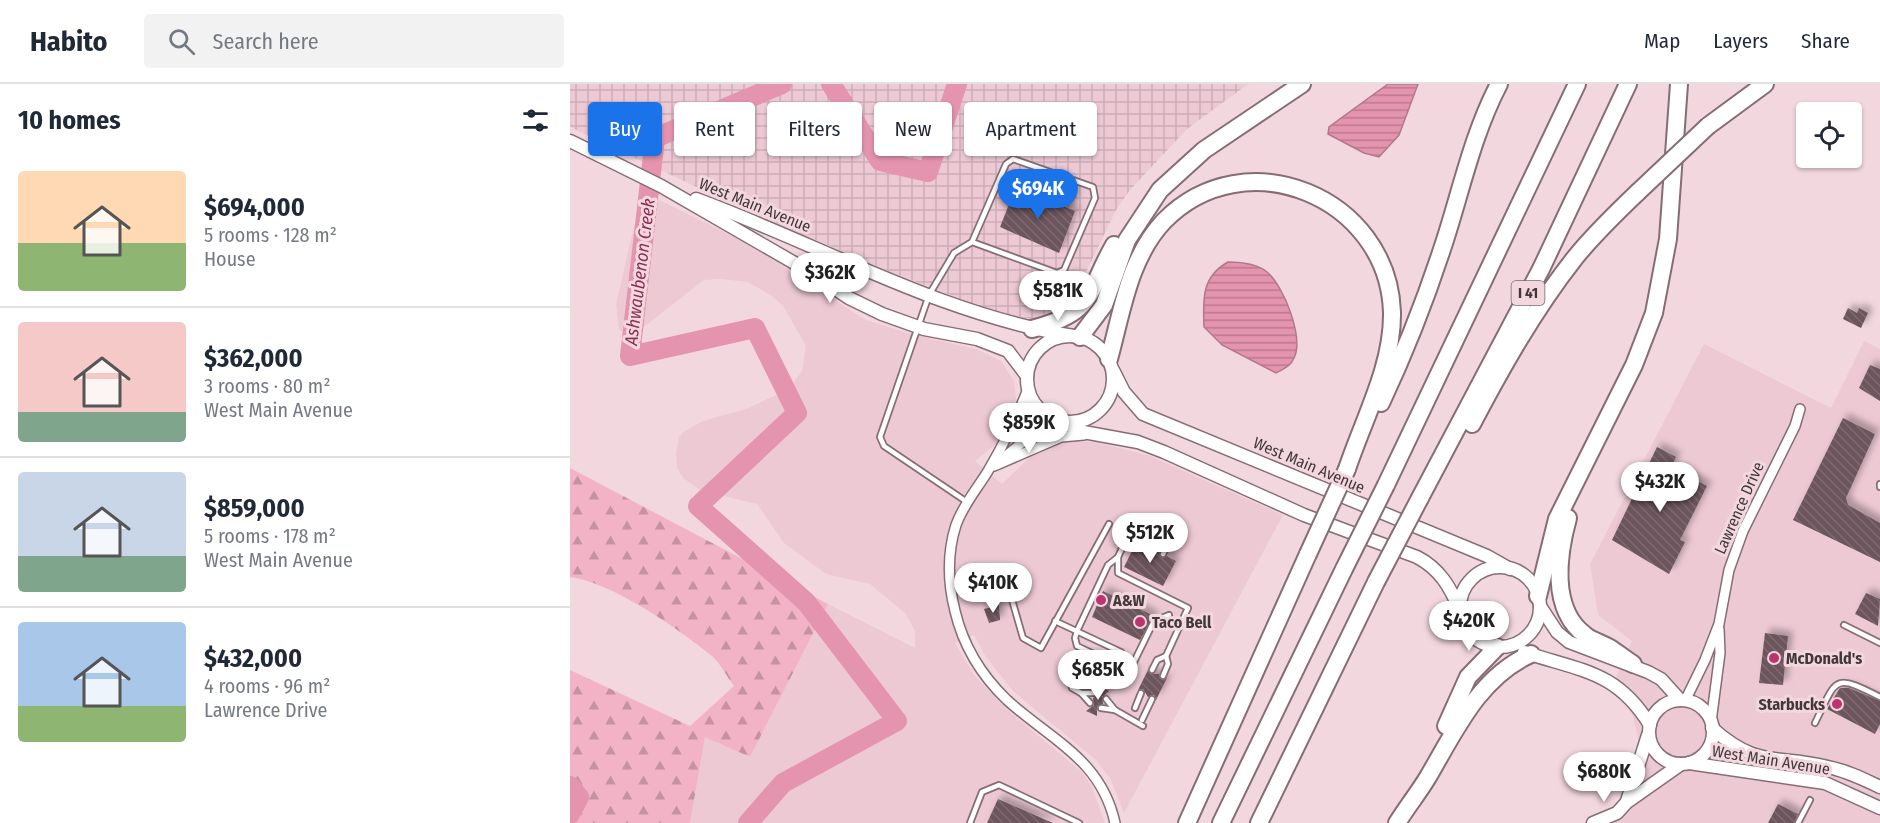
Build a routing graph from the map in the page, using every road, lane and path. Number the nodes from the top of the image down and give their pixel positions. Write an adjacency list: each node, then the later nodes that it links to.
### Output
1 (1302, 84): 9 (highway)
2 (1499, 84): 20 (highway)
3 (1577, 84): 75 (highway, bridge)
4 (1628, 84): 23 (highway, I 41)
5 (1679, 84): 22 (highway)
6 (1765, 84): 23 (highway, bridge)
7 (570, 141): 8 (main road, West Main Avenue)
8 (661, 186): 11 (main road, West Main Avenue); 12 (main road, West Main Avenue)
9 (1144, 211): 13 (highway); 14 (highway)
10 (972, 242): 10 (lane); 11 (lane)
11 (929, 295): 12 (lane); 13 (main road, West Main Avenue)
12 (919, 327): 16 (main road, West Main Avenue); 24 (lane)
13 (1032, 329): 14 (main road, West Main Avenue)
14 (1077, 336): 15 (main road); 16 (main road)
15 (1111, 365): 18 (main road); 20 (highway); 29 (main road, West Main Avenue)
16 (1028, 383): 18 (main road); 21 (street)
17 (1800, 409): 38 (street, Lawrence Drive)
18 (1062, 421): 19 (main road); 21 (street)
19 (1093, 434): 21 (street); 35 (main road)
20 (1347, 468): 74 (highway, bridge)
21 (991, 469): 24 (street)
22 (1577, 483): 34 (highway); 47 (highway)
23 (1420, 498): 76 (highway, I 41, bridge)
24 (967, 502): 73 (street)
25 (1109, 524): 37 (lane)
26 (1129, 533): 27 (lane)
27 (1118, 556): 31 (lane); 40 (lane)
28 (1013, 569): 37 (lane)
29 (1510, 569): 34 (main road); 35 (main road)
30 (1136, 573): 31 (lane)
31 (1132, 580): 33 (lane)
32 (1150, 580): 33 (lane)
33 (1146, 587): 45 (lane)
34 (1539, 601): 42 (main road); 47 (main road)
35 (1460, 610): 42 (main road)
36 (1169, 615): 40 (lane)
37 (1056, 621): 40 (lane)
38 (1719, 624): 56 (street, Lawrence Drive); 62 (street, Lawrence Drive)
39 (1844, 625): 41 (lane)
40 (1077, 631): 43 (lane)
41 (1880, 643)
42 (1501, 647): 44 (main road); 66 (highway)
43 (1121, 652)
44 (1531, 654): 63 (main road); 66 (highway)
45 (1166, 656): 48 (lane); 49 (lane)
46 (1066, 662): 50 (lane)
47 (1633, 664): 56 (main road)
48 (1152, 670)
49 (1163, 676)
50 (1081, 693): 51 (lane); 57 (lane)
51 (1095, 693)
52 (1141, 693): 59 (lane)
53 (1880, 697): 61 (lane)
54 (1106, 699): 60 (lane)
55 (1152, 699): 60 (lane)
56 (1683, 700): 62 (main road); 63 (main road)
57 (1090, 703)
58 (1101, 708): 60 (lane)
59 (1135, 708)
60 (1115, 710)
61 (1815, 723)
62 (1712, 725): 64 (main road); 65 (main road, West Main Avenue)
63 (1649, 729): 64 (main road); 68 (main road)
64 (1684, 764): 68 (main road); 69 (main road, West Main Avenue)
65 (1880, 788)
66 (1416, 793): 77 (highway)
67 (1810, 800): 78 (lane)
68 (1627, 802): 70 (main road)
69 (1880, 808)
70 (1601, 822)
71 (970, 823): 72 (lane)
72 (1079, 823)
73 (1115, 823)
74 (1186, 823)
75 (1221, 823)
76 (1259, 823)
77 (1397, 823)
78 (1798, 823)

